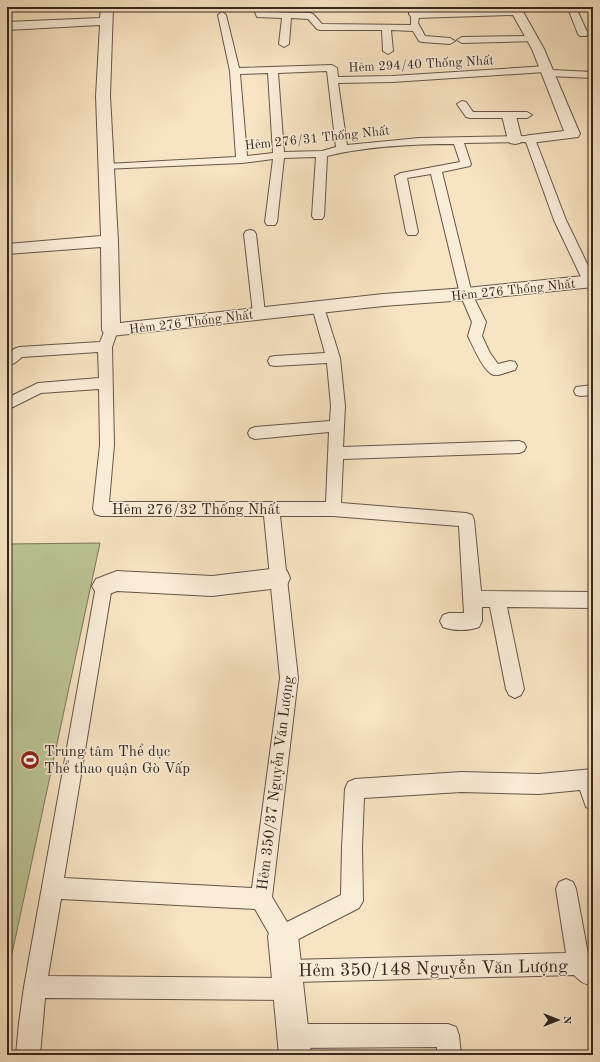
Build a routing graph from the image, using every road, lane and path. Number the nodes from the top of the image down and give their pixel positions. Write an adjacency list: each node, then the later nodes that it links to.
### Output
1 (257, 7): 9 (lane)
2 (580, 7): 13 (lane)
3 (584, 7): 4 (lane)
4 (589, 7)
5 (523, 9): 6 (street); 14 (street)
6 (415, 10): 12 (lane)
7 (106, 14): 10 (street); 34 (street, Hẻm 276 Thống Nhất)
8 (222, 15): 20 (lane)
9 (287, 15): 11 (lane); 17 (lane)
10 (7, 26)
11 (386, 28): 12 (lane); 18 (lane)
12 (416, 28): 16 (lane)
13 (583, 34)
14 (533, 39): 15 (lane); 21 (street)
15 (462, 40)
16 (450, 41)
17 (284, 44)
18 (388, 51)
19 (273, 70): 20 (lane, Hẻm 294/40 Thống Nhất); 23 (lane, Hẻm 294/40 Thống Nhất); 32 (lane)
20 (235, 71): 33 (lane)
21 (548, 71): 22 (lane, Hẻm 294/40 Thống Nhất); 23 (lane, Hẻm 294/40 Thống Nhất); 27 (street)
22 (593, 74)
23 (333, 80): 30 (lane)
24 (462, 104): 26 (lane)
25 (527, 115): 26 (lane)
26 (509, 116): 28 (street)
27 (530, 139): 28 (lane, Hẻm 276/31 Thống Nhất); 42 (lane)
28 (515, 140): 29 (lane, Hẻm 276/31 Thống Nhất)
29 (458, 141): 30 (lane, Hẻm 276/31 Thống Nhất); 35 (lane)
30 (342, 149): 31 (lane, Hẻm 276/31 Thống Nhất)
31 (322, 154): 32 (lane, Hẻm 276/31 Thống Nhất); 36 (lane)
32 (279, 155): 33 (lane, Hẻm 276/31 Thống Nhất); 37 (lane)
33 (242, 160): 34 (lane, Hẻm 276/31 Thống Nhất)
34 (107, 167): 40 (street, Hẻm 276 Thống Nhất)
35 (436, 170): 38 (lane); 43 (lane)
36 (318, 216)
37 (271, 222)
38 (412, 232)
39 (250, 234): 45 (lane)
40 (110, 241): 41 (street); 46 (street, Hẻm 276 Thống Nhất)
41 (7, 250)
42 (591, 281): 43 (street, Hẻm 276 Thống Nhất)
43 (466, 294): 44 (street, Hẻm 276 Thống Nhất); 51 (lane)
44 (318, 308): 45 (street, Hẻm 276 Thống Nhất); 48 (lane)
45 (259, 313): 46 (street, Hẻm 276 Thống Nhất)
46 (111, 330): 47 (lane)
47 (105, 347): 49 (lane); 52 (lane, Hẻm 276/32 Thống Nhất)
48 (333, 358): 50 (lane); 54 (lane)
49 (7, 360)
50 (275, 361)
51 (510, 366)
52 (106, 383): 53 (lane); 58 (lane, Hẻm 276/32 Thống Nhất)
53 (7, 406)
54 (337, 426): 55 (lane); 57 (lane)
55 (255, 432)
56 (519, 447): 57 (lane)
57 (336, 453): 59 (lane)
58 (271, 509): 59 (lane, Hẻm 276/32 Thống Nhất); 60 (lane, Hẻm 350/37 Nguyễn Văn Lượng)
59 (333, 509): 62 (lane, Hẻm 276/32 Thống Nhất)
60 (279, 578): 61 (street); 71 (lane, Hẻm 350/37 Nguyễn Văn Lượng)
61 (104, 586): 69 (lane)
62 (474, 599): 63 (lane); 65 (lane)
63 (496, 599): 64 (lane); 66 (lane)
64 (593, 600)
65 (449, 622)
66 (515, 689)
67 (590, 779): 68 (lane); 72 (lane)
68 (593, 800)
69 (52, 888): 71 (lane); 75 (lane)
70 (566, 889): 73 (lane, Hẻm 350/148 Nguyễn Văn Lượng)
71 (261, 899): 72 (lane, Hẻm 350/37 Nguyễn Văn Lượng)
72 (283, 936): 74 (street)
73 (586, 969): 74 (lane, Hẻm 350/148 Nguyễn Văn Lượng)
74 (288, 980): 75 (lane, Hẻm 350/148 Nguyễn Văn Lượng); 76 (street)
75 (35, 987): 77 (lane)
76 (294, 1046): 78 (lane)
77 (28, 1055)
78 (449, 1055)

